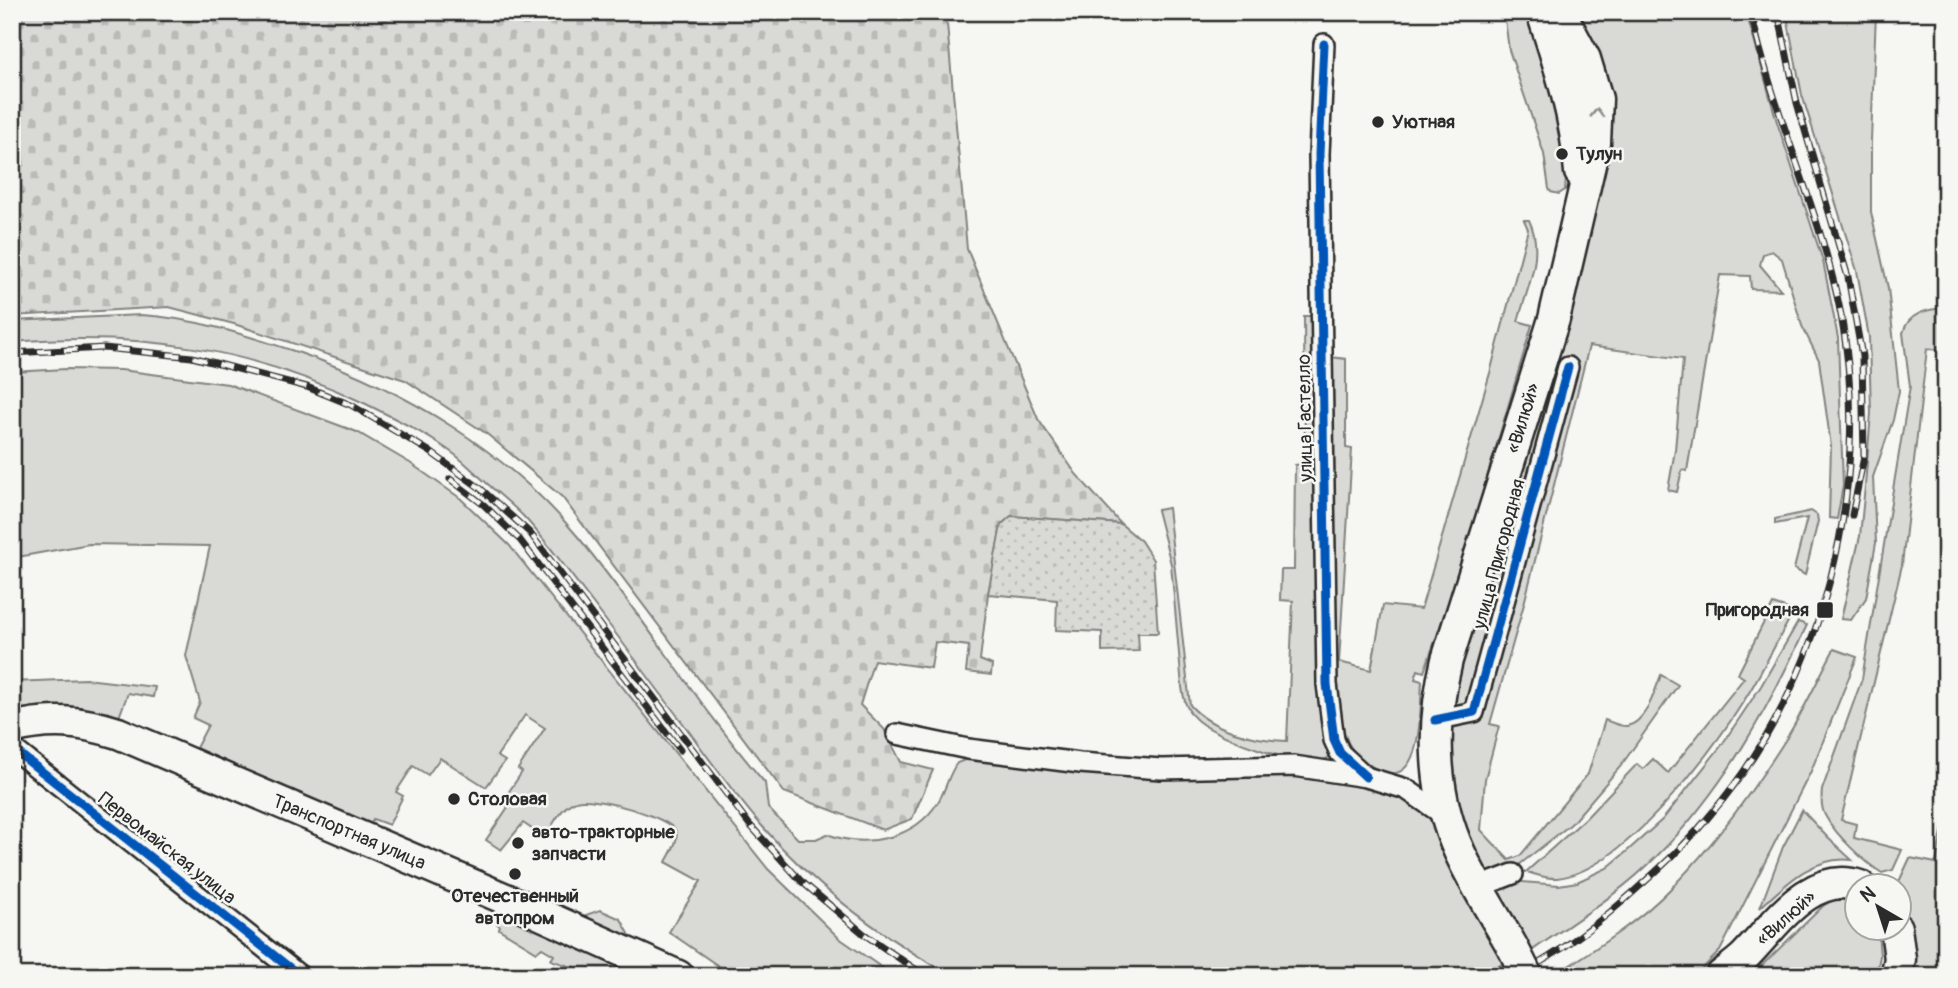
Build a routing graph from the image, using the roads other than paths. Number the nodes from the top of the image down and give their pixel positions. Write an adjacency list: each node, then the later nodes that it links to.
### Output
1 (1542, 12): 4 (highway)
2 (1560, 12): 4 (highway, «Вилюй», one-way to 2)
3 (1324, 44): 10 (street, улица Гастелло)
4 (1581, 203): 6 (highway, «Вилюй»)
5 (1568, 367): 6 (street, улица Пригородная)
6 (1435, 720): 11 (highway, «Вилюй»)
7 (12, 728): 17 (highway, Транспортная улица)
8 (897, 734): 10 (street)
9 (12, 748): 16 (street, Первомайская улица)
10 (1366, 777): 11 (street)
11 (1445, 816): 14 (highway, «Вилюй»)
12 (1513, 874): 14 (street)
13 (1842, 883): 19 (highway, «Вилюй»)
14 (1479, 887): 18 (highway, «Вилюй», bridge)
15 (1898, 942): 20 (highway)
16 (300, 976)
17 (678, 976)
18 (1527, 976)
19 (1721, 976)
20 (1896, 976)

